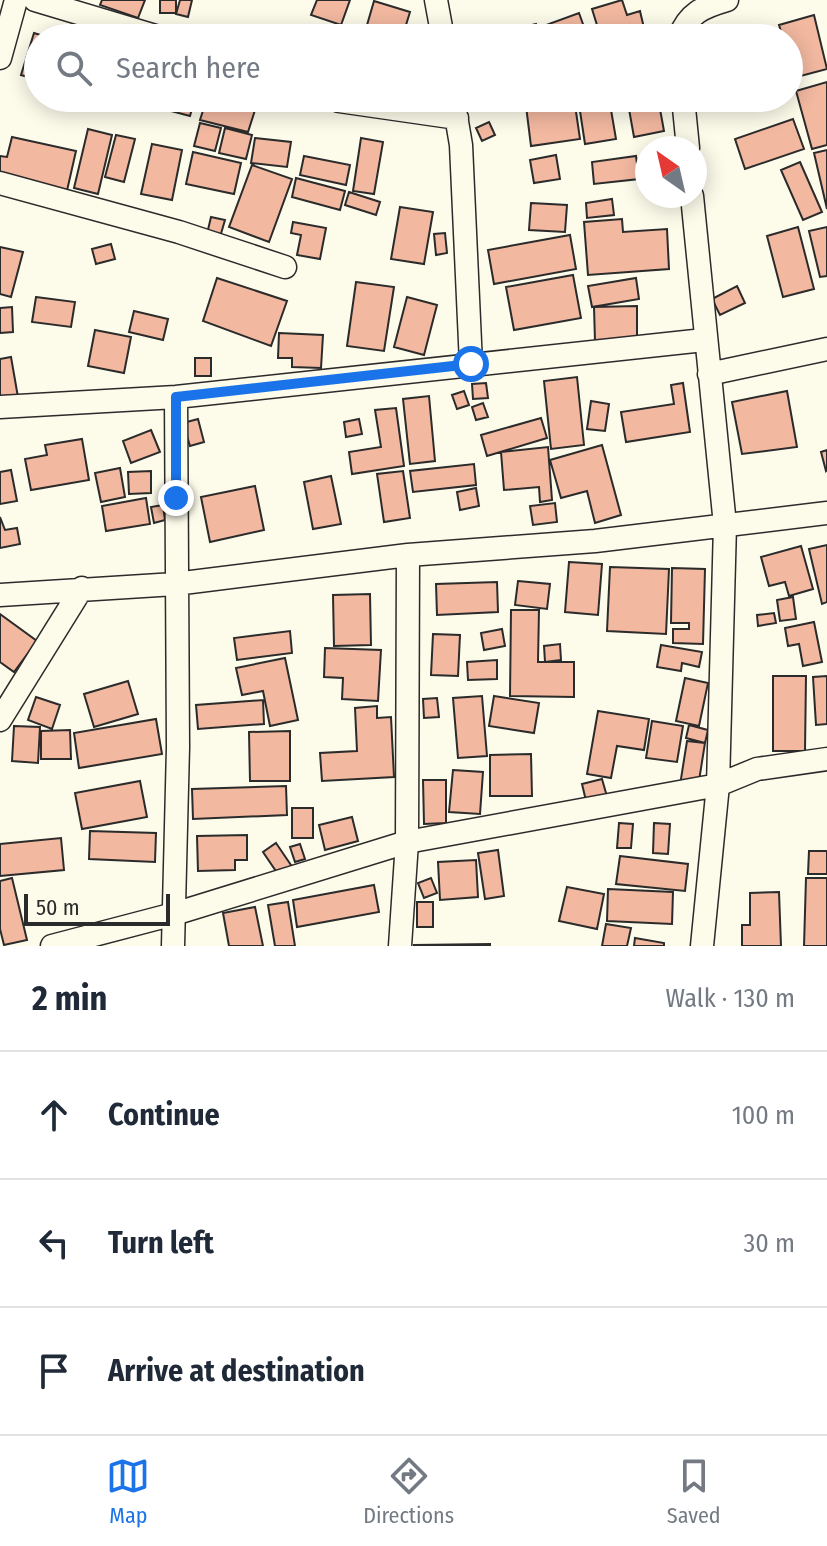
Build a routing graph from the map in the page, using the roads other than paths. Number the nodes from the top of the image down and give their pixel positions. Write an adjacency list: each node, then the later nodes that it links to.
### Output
1 (16, 0): 8 (street)
2 (35, 0): 5 (street)
3 (436, 0): 6 (street)
4 (727, 0): 7 (street)
5 (115, 24)
6 (440, 24)
7 (685, 24)
8 (0, 58)
9 (456, 112): 17 (street)
10 (684, 112): 11 (street)
11 (687, 136)
12 (0, 183): 14 (street)
13 (693, 208): 15 (street)
14 (285, 267)
15 (704, 340): 17 (street); 18 (street)
16 (827, 349): 18 (street)
17 (471, 364): 19 (street)
18 (709, 374): 22 (street)
19 (176, 397): 20 (street); 24 (street)
20 (0, 407)
21 (827, 513): 22 (street)
22 (725, 525): 23 (street); 29 (street)
23 (408, 555): 24 (street); 30 (street)
24 (175, 584): 25 (street); 31 (street)
25 (82, 588): 26 (street); 27 (street)
26 (0, 595)
27 (0, 720)
28 (827, 759): 29 (street)
29 (718, 785): 30 (street); 35 (street)
30 (407, 842): 31 (street); 34 (street)
31 (174, 914): 32 (street); 33 (street)
32 (52, 946)
33 (173, 946)
34 (400, 946)
35 (702, 946)

